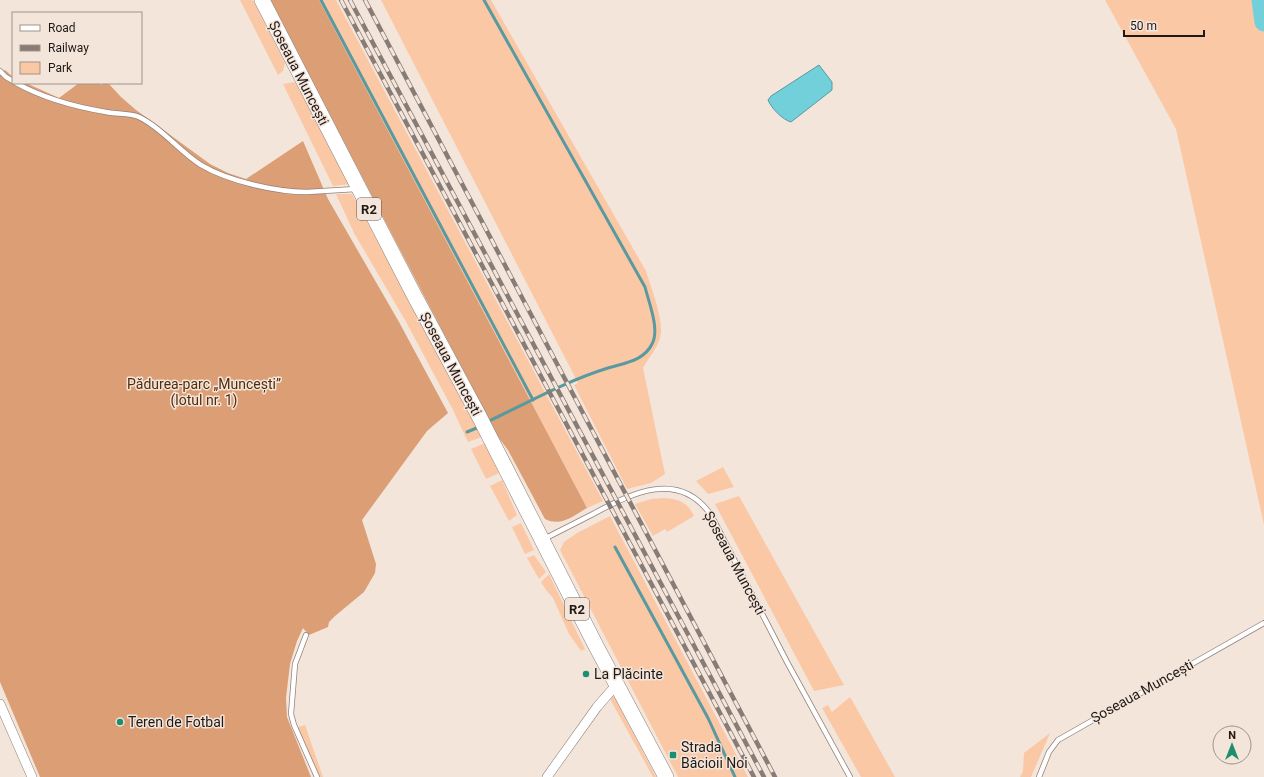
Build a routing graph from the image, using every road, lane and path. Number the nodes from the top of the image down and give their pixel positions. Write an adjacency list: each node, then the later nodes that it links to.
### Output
1 (262, 0): 5 (main road, Șoseaua Muncești / R2)
2 (0, 71): 3 (lane)
3 (12, 80)
4 (18, 84): 5 (lane)
5 (359, 189): 6 (main road, Șoseaua Muncești / R2)
6 (542, 540): 9 (main road, Șoseaua Muncești / R2); 15 (lane, Șoseaua Muncești)
7 (1264, 623): 16 (lane, Șoseaua Muncești)
8 (306, 636): 12 (lane)
9 (617, 684): 13 (street); 14 (main road, Șoseaua Muncești / R2)
10 (0, 704): 11 (street)
11 (32, 777)
12 (317, 777)
13 (547, 777)
14 (666, 777)
15 (850, 777)
16 (1039, 777)

